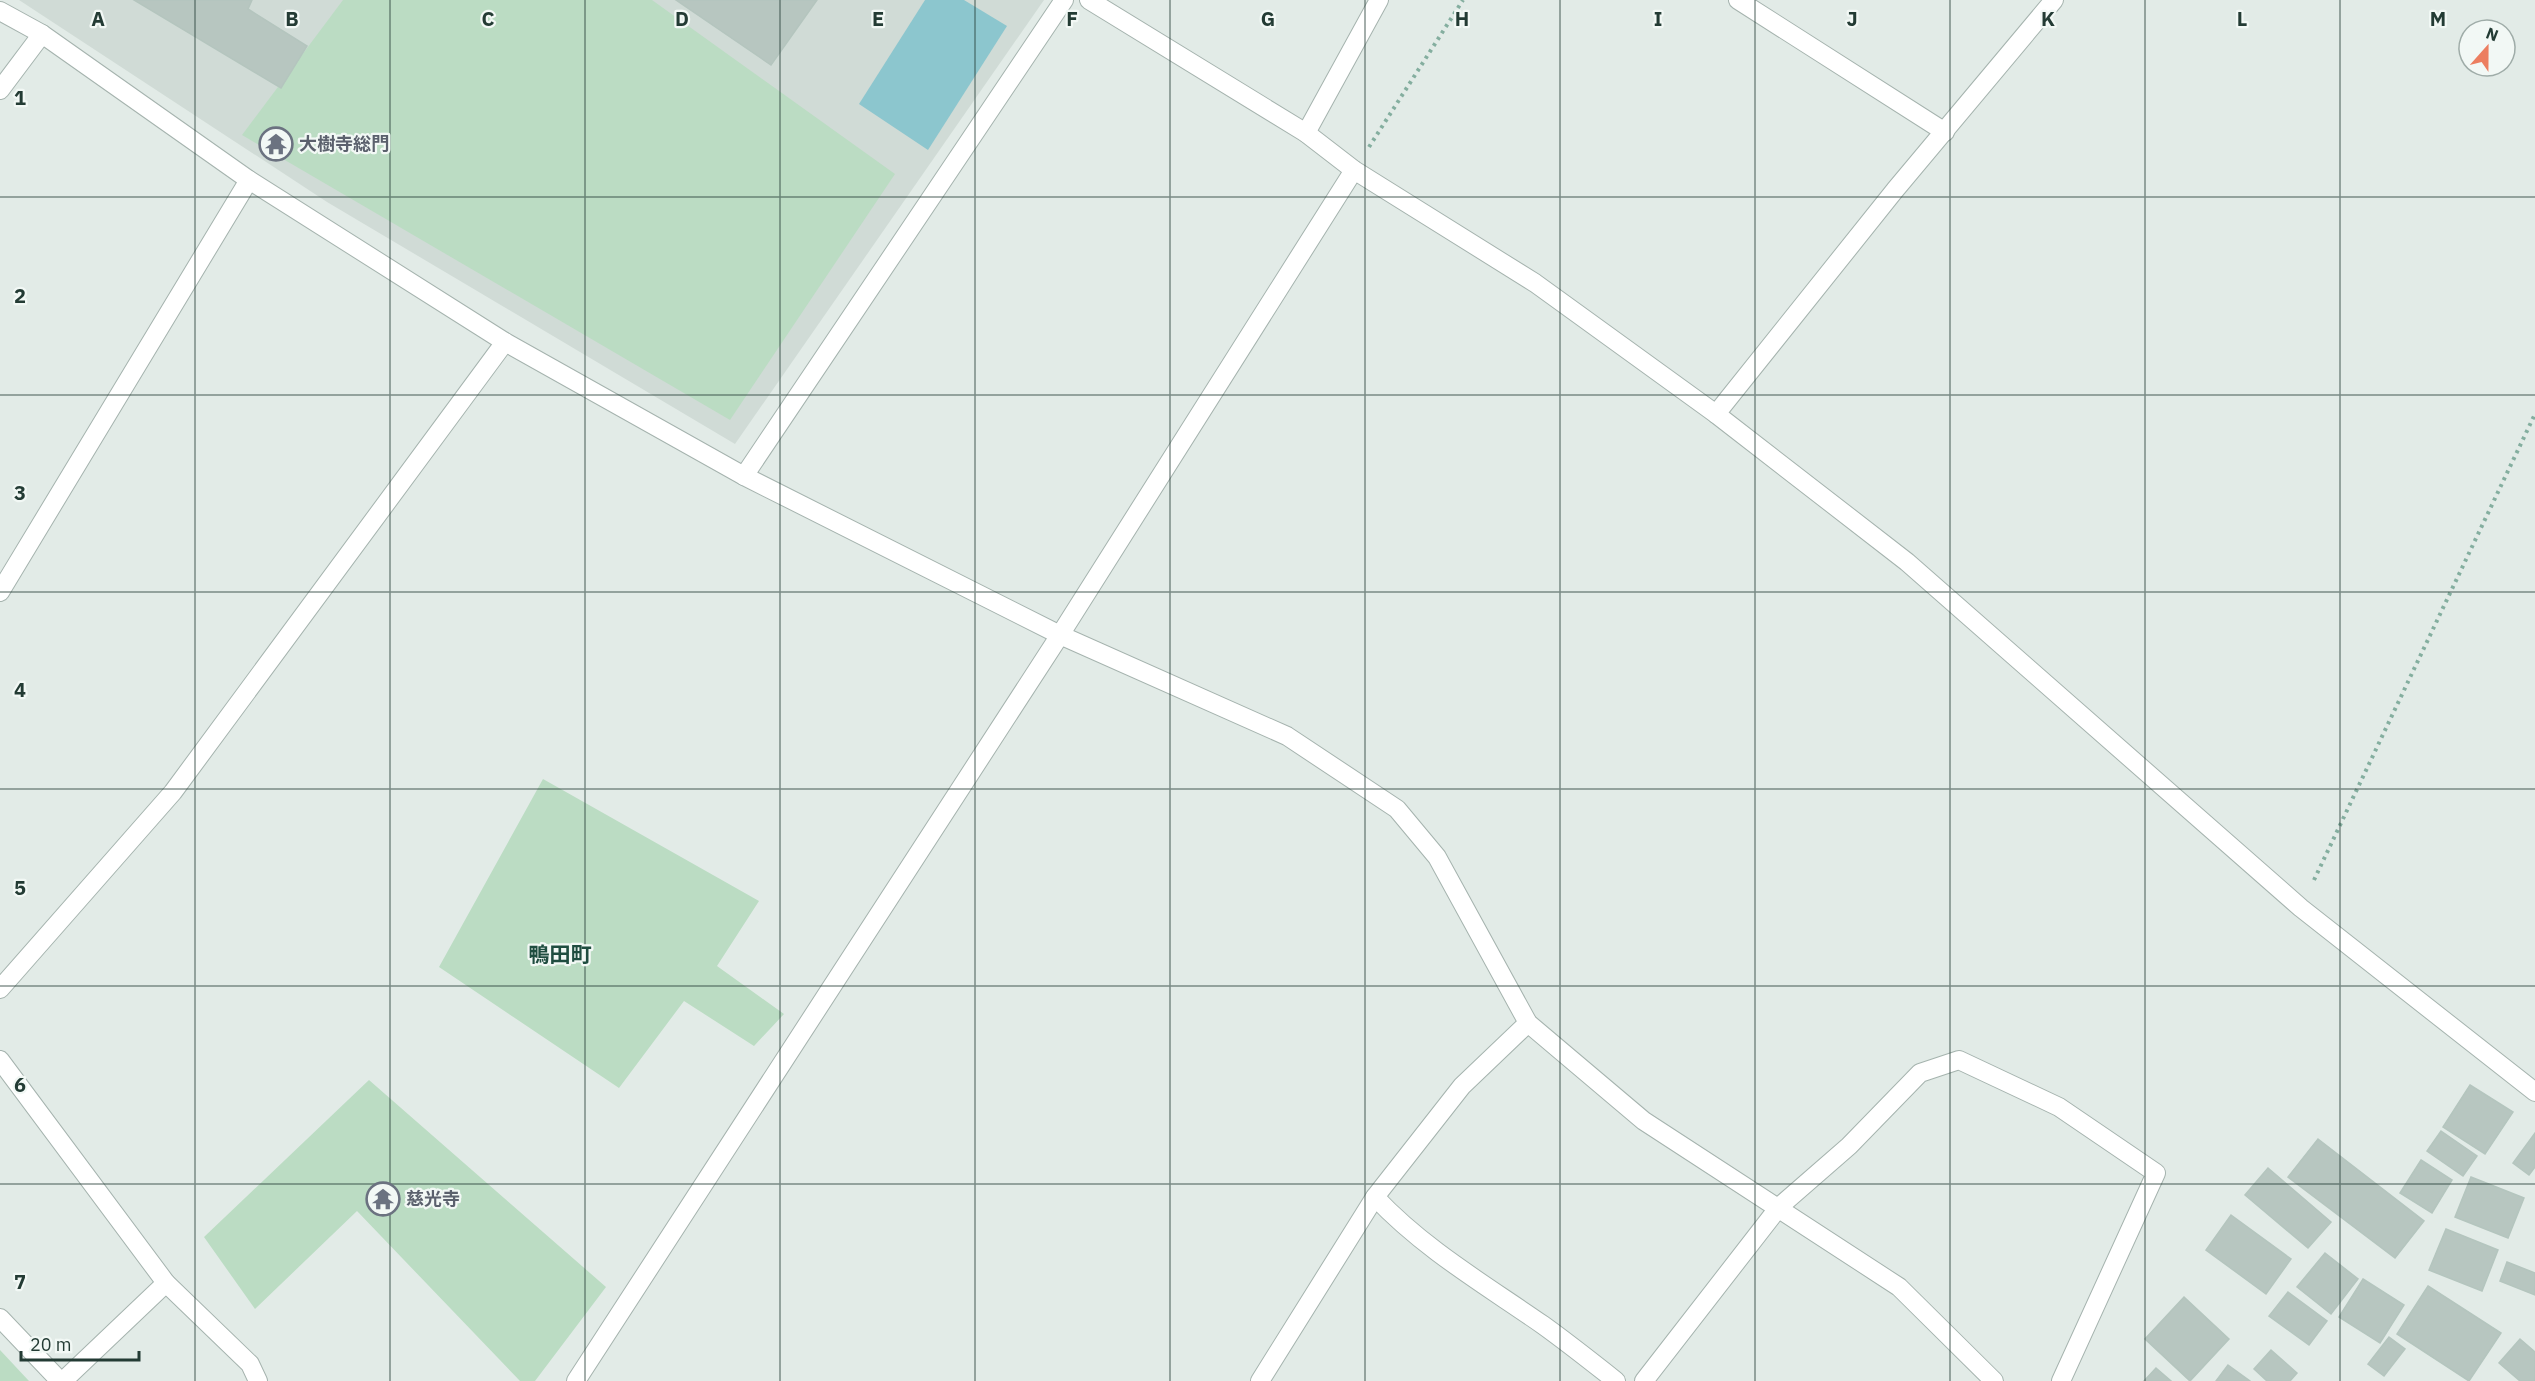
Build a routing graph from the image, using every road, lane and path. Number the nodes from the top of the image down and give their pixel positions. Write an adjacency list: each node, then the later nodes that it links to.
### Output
1 (1064, 0): 17 (street)
2 (1089, 0): 11 (street)
3 (1379, 0): 11 (street)
4 (1463, 0): 12 (path)
5 (1738, 0): 10 (street)
6 (2054, 0): 10 (street)
7 (0, 11): 8 (street)
8 (42, 34): 9 (street); 13 (street)
9 (0, 90)
10 (1945, 132): 15 (street)
11 (1306, 133): 12 (street)
12 (1354, 170): 15 (street); 19 (street)
13 (249, 180): 14 (street); 18 (street)
14 (506, 342): 17 (street); 21 (street)
15 (1716, 414): 20 (street)
16 (2535, 414): 20 (path)
17 (744, 476): 19 (street)
18 (0, 592)
19 (1060, 635): 22 (street); 31 (street)
20 (2301, 908): 24 (street)
21 (0, 989)
22 (1528, 1023): 25 (street); 26 (street)
23 (0, 1060): 27 (street)
24 (2535, 1092)
25 (1375, 1197): 32 (street); 33 (street)
26 (1779, 1207): 34 (street); 35 (street); 36 (street)
27 (166, 1283): 29 (street); 30 (street)
28 (0, 1318): 29 (street)
29 (61, 1381)
30 (258, 1381)
31 (576, 1381)
32 (1260, 1381)
33 (1616, 1381)
34 (1644, 1381)
35 (1994, 1381)
36 (2061, 1381)

